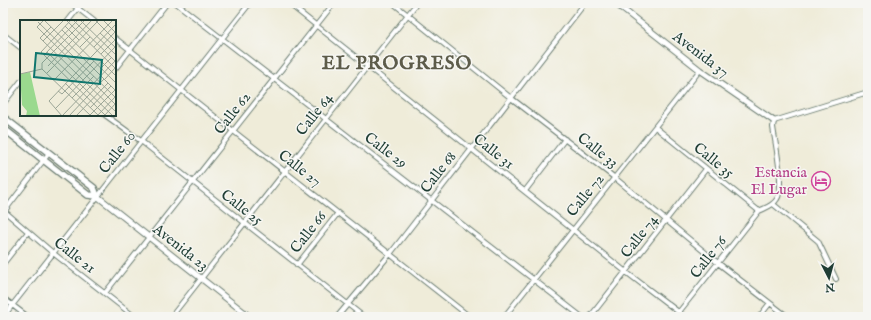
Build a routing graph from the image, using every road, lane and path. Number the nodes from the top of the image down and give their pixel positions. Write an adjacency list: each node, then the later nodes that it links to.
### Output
1 (71, 3): 12 (street)
2 (82, 3): 12 (street)
3 (166, 3): 21 (street)
4 (176, 3): 19 (street, Calle 29)
5 (250, 3): 19 (street, Calle 60)
6 (288, 3): 16 (street, Calle 31)
7 (334, 3): 16 (street, Calle 62)
8 (393, 3): 13 (street, Calle 33)
9 (417, 3): 13 (street, Calle 64)
10 (585, 3): 29 (street, Calle 68)
11 (615, 3): 24 (street, Avenida 37)
12 (78, 8): 14 (street); 15 (street)
13 (408, 14): 22 (street, Calle 64); 29 (street, Calle 33)
14 (69, 20)
15 (93, 20)
16 (316, 25): 22 (street, Calle 31); 25 (street, Calle 62)
17 (3, 34): 20 (street)
18 (116, 39): 21 (street, Calle 27)
19 (222, 39): 25 (street, Calle 29); 27 (street, Calle 60)
20 (20, 47)
21 (130, 50): 23 (street); 27 (street, Calle 27)
22 (367, 66): 33 (street, Calle 64); 40 (street, Calle 31)
23 (116, 68)
24 (700, 70): 34 (street, Avenida 37); 35 (street, Calle 72)
25 (274, 80): 33 (street, Calle 29); 37 (street, Calle 62)
26 (20, 82): 30 (street)
27 (181, 90): 37 (street, Calle 27); 39 (street, Calle 60)
28 (868, 92): 34 (street)
29 (511, 98): 38 (street, Calle 33); 40 (street, Calle 68)
30 (3, 104)
31 (106, 116): 39 (street, Calle 25)
32 (3, 117): 41 (main road, Avenida 23)
33 (325, 119): 44 (street, Calle 64); 49 (street, Calle 29)
34 (774, 121): 50 (street)
35 (655, 127): 43 (street, Calle 35); 45 (street, Calle 72)
36 (3, 128): 42 (main road, Avenida 23)
37 (233, 131): 44 (street, Calle 27); 46 (street, Calle 62)
38 (565, 139): 45 (street, Calle 33); 47 (street)
39 (140, 141): 46 (street, Calle 25); 48 (street, Calle 60)
40 (471, 149): 47 (street, Calle 31); 49 (street, Calle 68)
41 (49, 153): 42 (street); 48 (main road, Avenida 23)
42 (44, 160): 48 (main road, Avenida 23); 52 (street)
43 (706, 169): 51 (street, Calle 35); 54 (street, Calle 74)
44 (284, 171): 53 (street, Calle 27); 55 (street, Calle 64)
45 (615, 178): 54 (street, Calle 33); 56 (street, Calle 72)
46 (192, 183): 55 (street, Calle 25); 58 (street, Calle 62)
47 (525, 191): 56 (street, Calle 31)
48 (97, 196): 58 (street, Avenida 23); 59 (street, Calle 60)
49 (431, 200): 60 (street, Calle 68); 67 (street, Calle 29)
50 (773, 204): 51 (street); 66 (street)
51 (759, 211): 61 (street, Calle 76)
52 (4, 212): 57 (street, Calle 21)
53 (338, 213): 60 (street, Calle 27); 63 (street, Calle 66)
54 (667, 220): 61 (street, Calle 33); 64 (street, Calle 74)
55 (243, 223): 63 (street, Calle 25); 65 (street, Calle 64)
56 (573, 230): 64 (street, Calle 31); 67 (street, Calle 72)
57 (28, 232): 59 (street, Calle 21); 62 (street)
58 (148, 237): 65 (street, Avenida 23); 68 (street, Calle 62)
59 (53, 253): 68 (street, Calle 21); 72 (street, Calle 60)
60 (390, 254): 71 (street, Calle 68); 81 (street, Calle 27)
61 (718, 263): 70 (street, Calle 33); 73 (street, Calle 76)
62 (3, 264)
63 (297, 265): 71 (street, Calle 25)
64 (626, 272): 73 (street, Calle 31); 84 (street, Calle 74)
65 (201, 278): 77 (street, Calle 64); 78 (street, Avenida 23)
66 (836, 279)
67 (534, 280): 82 (street, Calle 72); 83 (street, Calle 29)
68 (105, 293): 76 (street, Calle 21)
69 (3, 298): 72 (street)
70 (770, 303): 87 (street); 88 (street, Calle 33)
71 (348, 304): 79 (street, Calle 68); 80 (street, Calle 25)
72 (13, 305): 74 (street, Calle 60); 75 (street)
73 (679, 312): 85 (street, Calle 76); 86 (street, Calle 31)
74 (3, 317)
75 (28, 317)
76 (135, 317)
77 (171, 317)
78 (250, 317)
79 (337, 317)
80 (364, 317)
81 (470, 317)
82 (504, 317)
83 (582, 317)
84 (590, 317)
85 (675, 317)
86 (685, 317)
87 (759, 317)
88 (788, 317)

